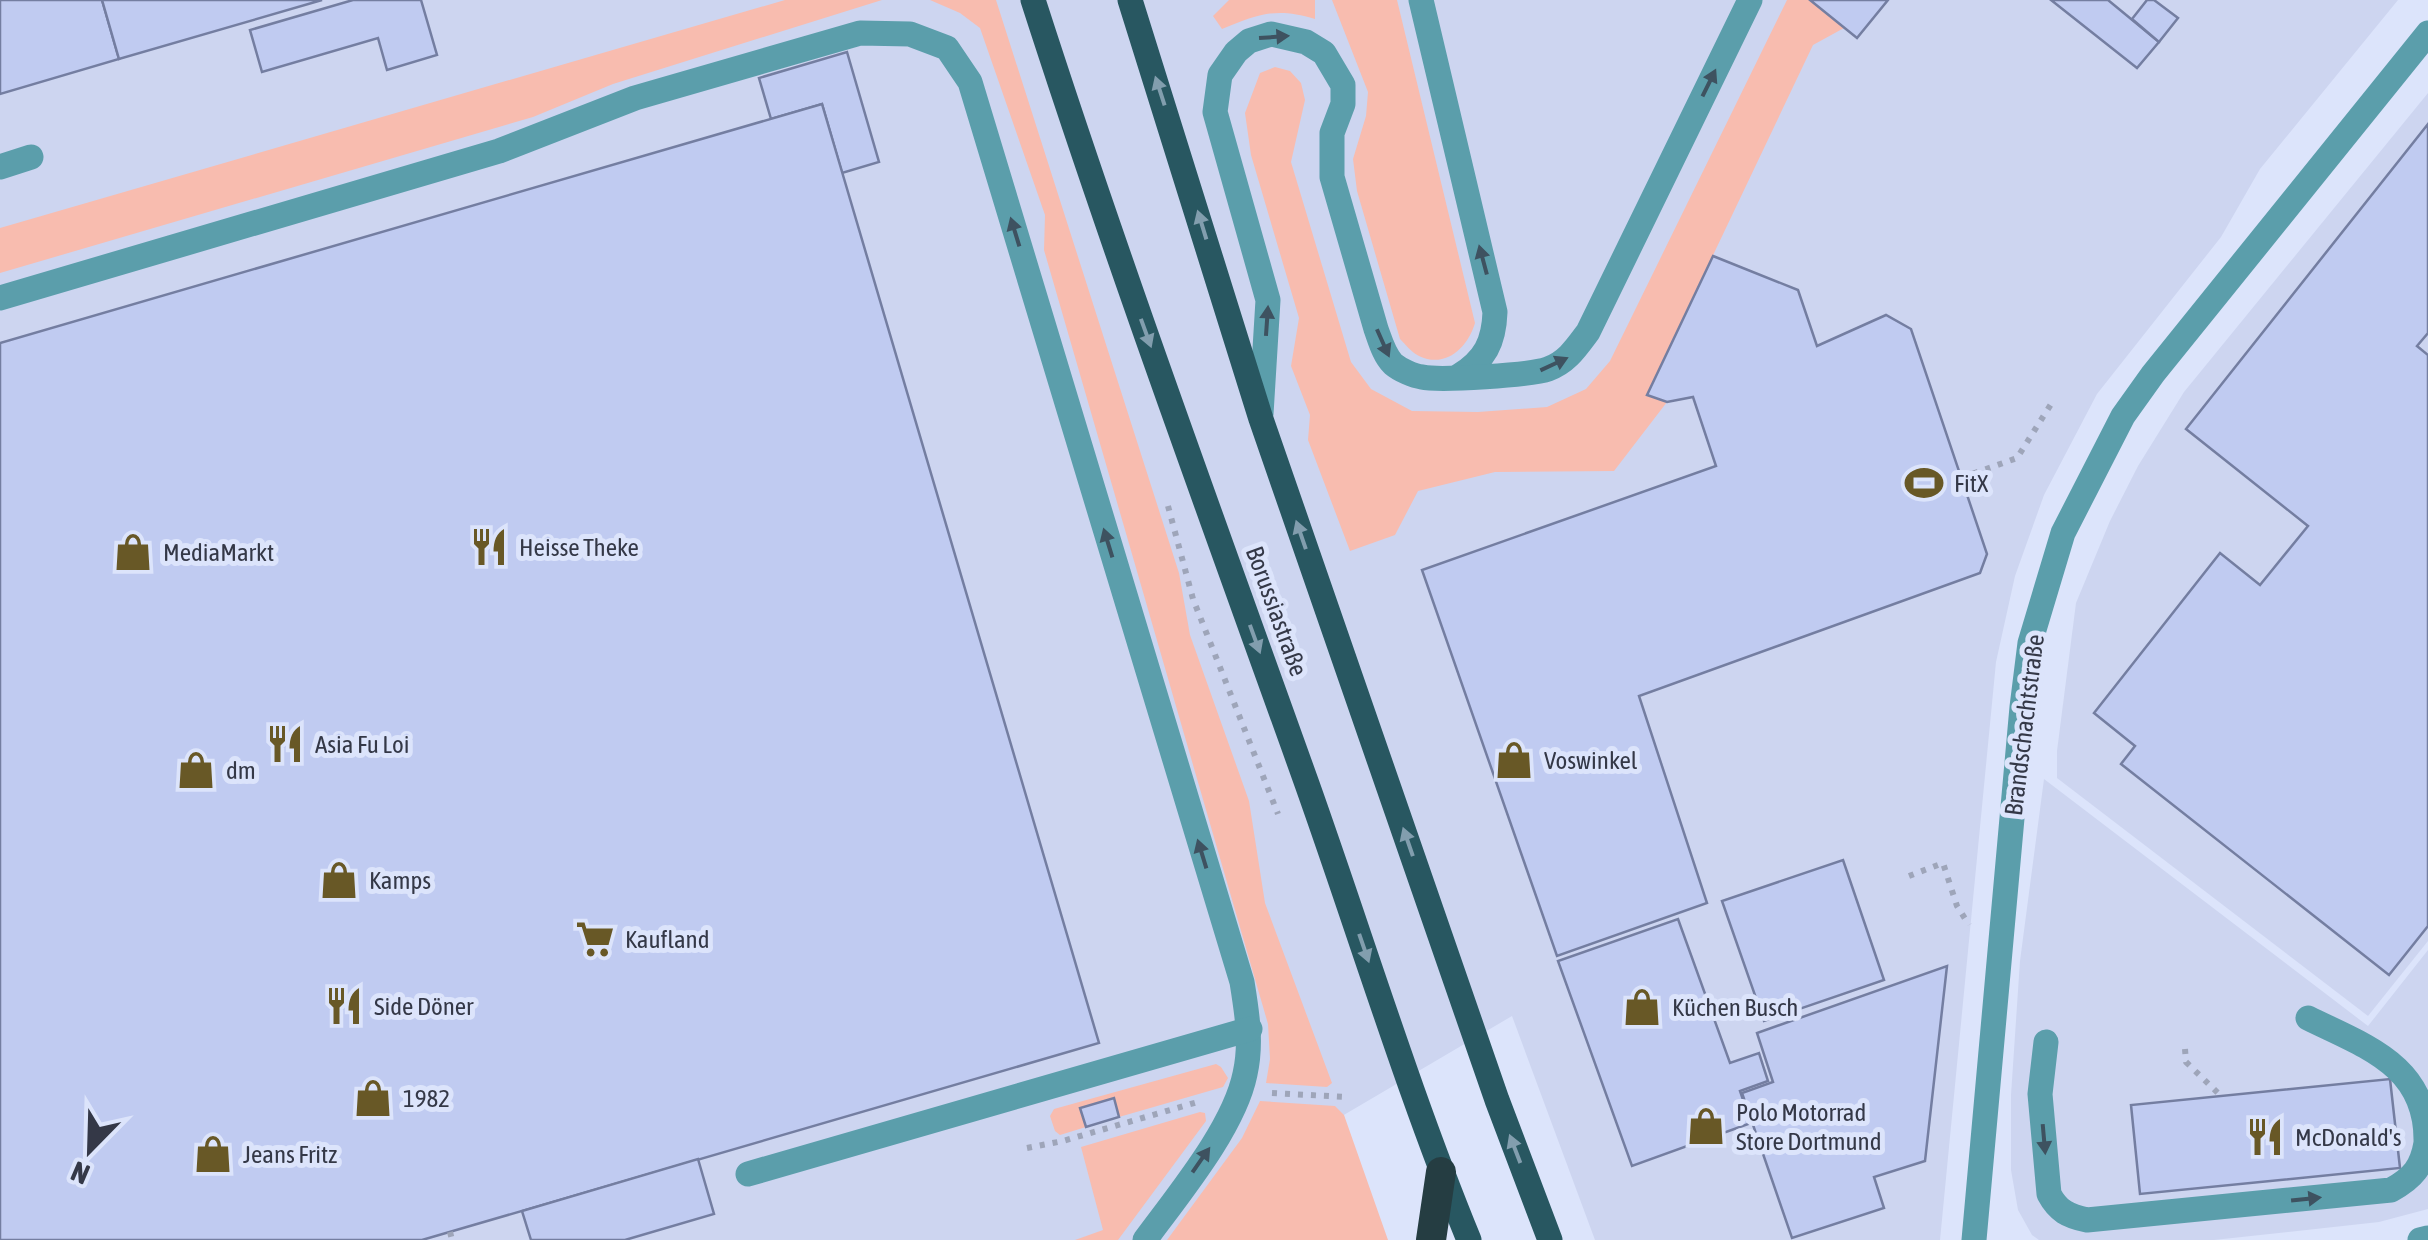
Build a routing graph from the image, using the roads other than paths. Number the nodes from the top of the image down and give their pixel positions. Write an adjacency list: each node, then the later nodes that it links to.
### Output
1 (1032, 0): 14 (main road, Borussiastraße, one-way to 14)
2 (1130, 0): 10 (main road, Borussiastraße, one-way to 2)
3 (1420, 0): 9 (street, one-way to 3)
4 (1750, 0): 9 (street, one-way to 4)
5 (2428, 33): 21 (street, Brandschachtstraße)
6 (30, 157): 7 (street)
7 (0, 166)
8 (0, 298): 12 (street, one-way to 8)
9 (1459, 376): 10 (street, one-way to 9)
10 (1261, 418): 20 (main road, Borussiastraße, one-way to 10)
11 (2308, 1018): 13 (street, one-way to 11)
12 (1250, 1030): 15 (street); 17 (street, one-way to 12)
13 (2046, 1042)
14 (1442, 1172): 18 (highway); 19 (main road, Borussiastraße)
15 (748, 1174)
16 (2428, 1238): 22 (street)
17 (1145, 1240)
18 (1431, 1240)
19 (1469, 1240)
20 (1550, 1240)
21 (1974, 1240)
22 (2420, 1240)

